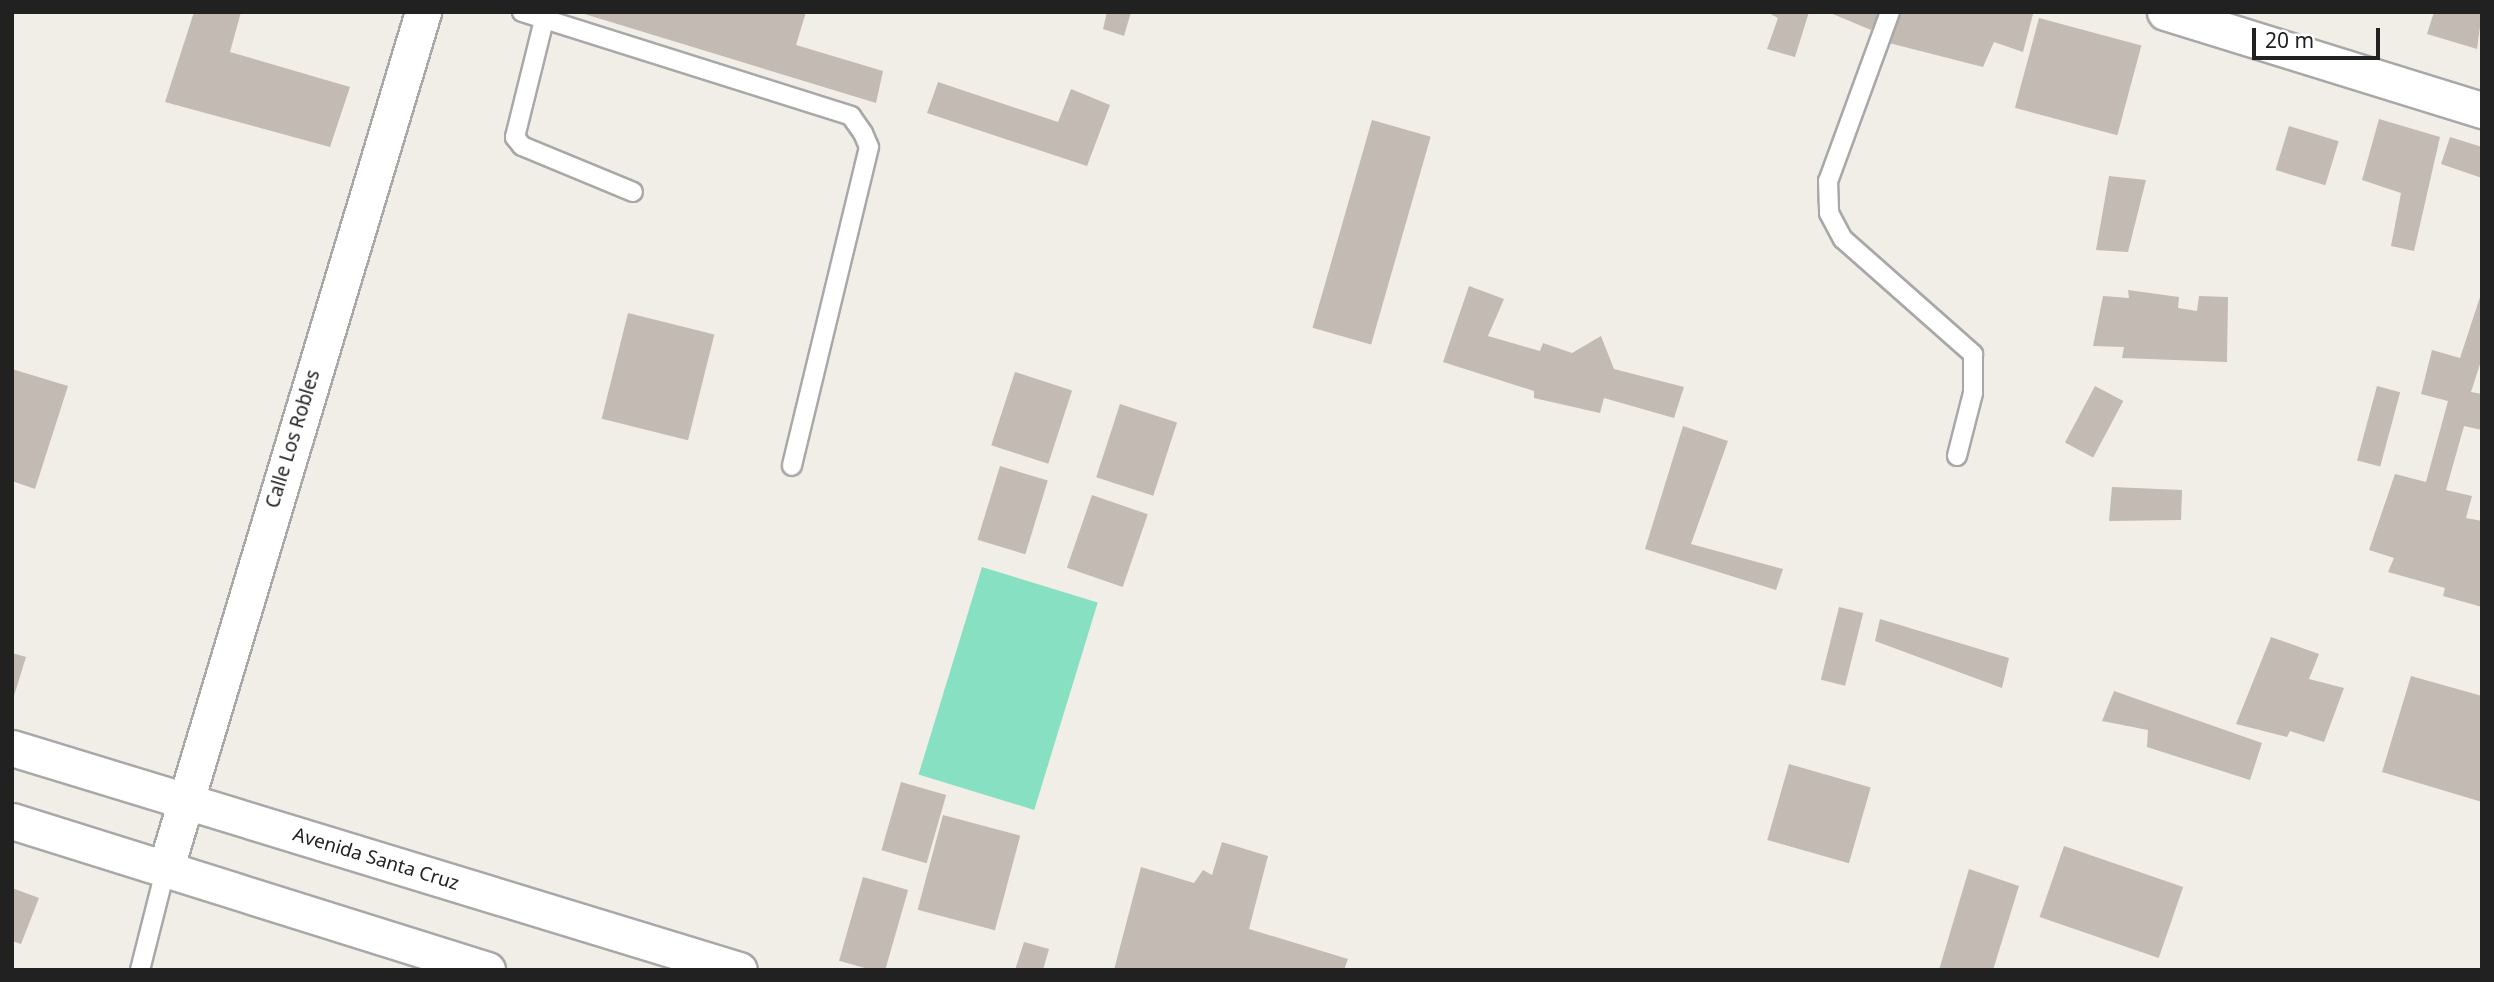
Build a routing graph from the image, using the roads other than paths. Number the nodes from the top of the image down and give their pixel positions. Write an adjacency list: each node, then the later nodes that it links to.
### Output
1 (423, 12): 11 (street, Calle Los Robles)
2 (522, 12): 5 (lane)
3 (1890, 12): 8 (lane)
4 (2165, 12): 6 (street)
5 (544, 20): 7 (lane); 9 (lane)
6 (2482, 110)
7 (633, 192)
8 (1956, 456)
9 (792, 466)
10 (12, 748): 11 (street, Avenida Santa Cruz)
11 (183, 800): 13 (street, Calle Los Robles); 16 (street, Avenida Santa Cruz)
12 (12, 821): 13 (street)
13 (166, 867): 14 (lane); 15 (street)
14 (140, 970)
15 (487, 970)
16 (738, 970)

